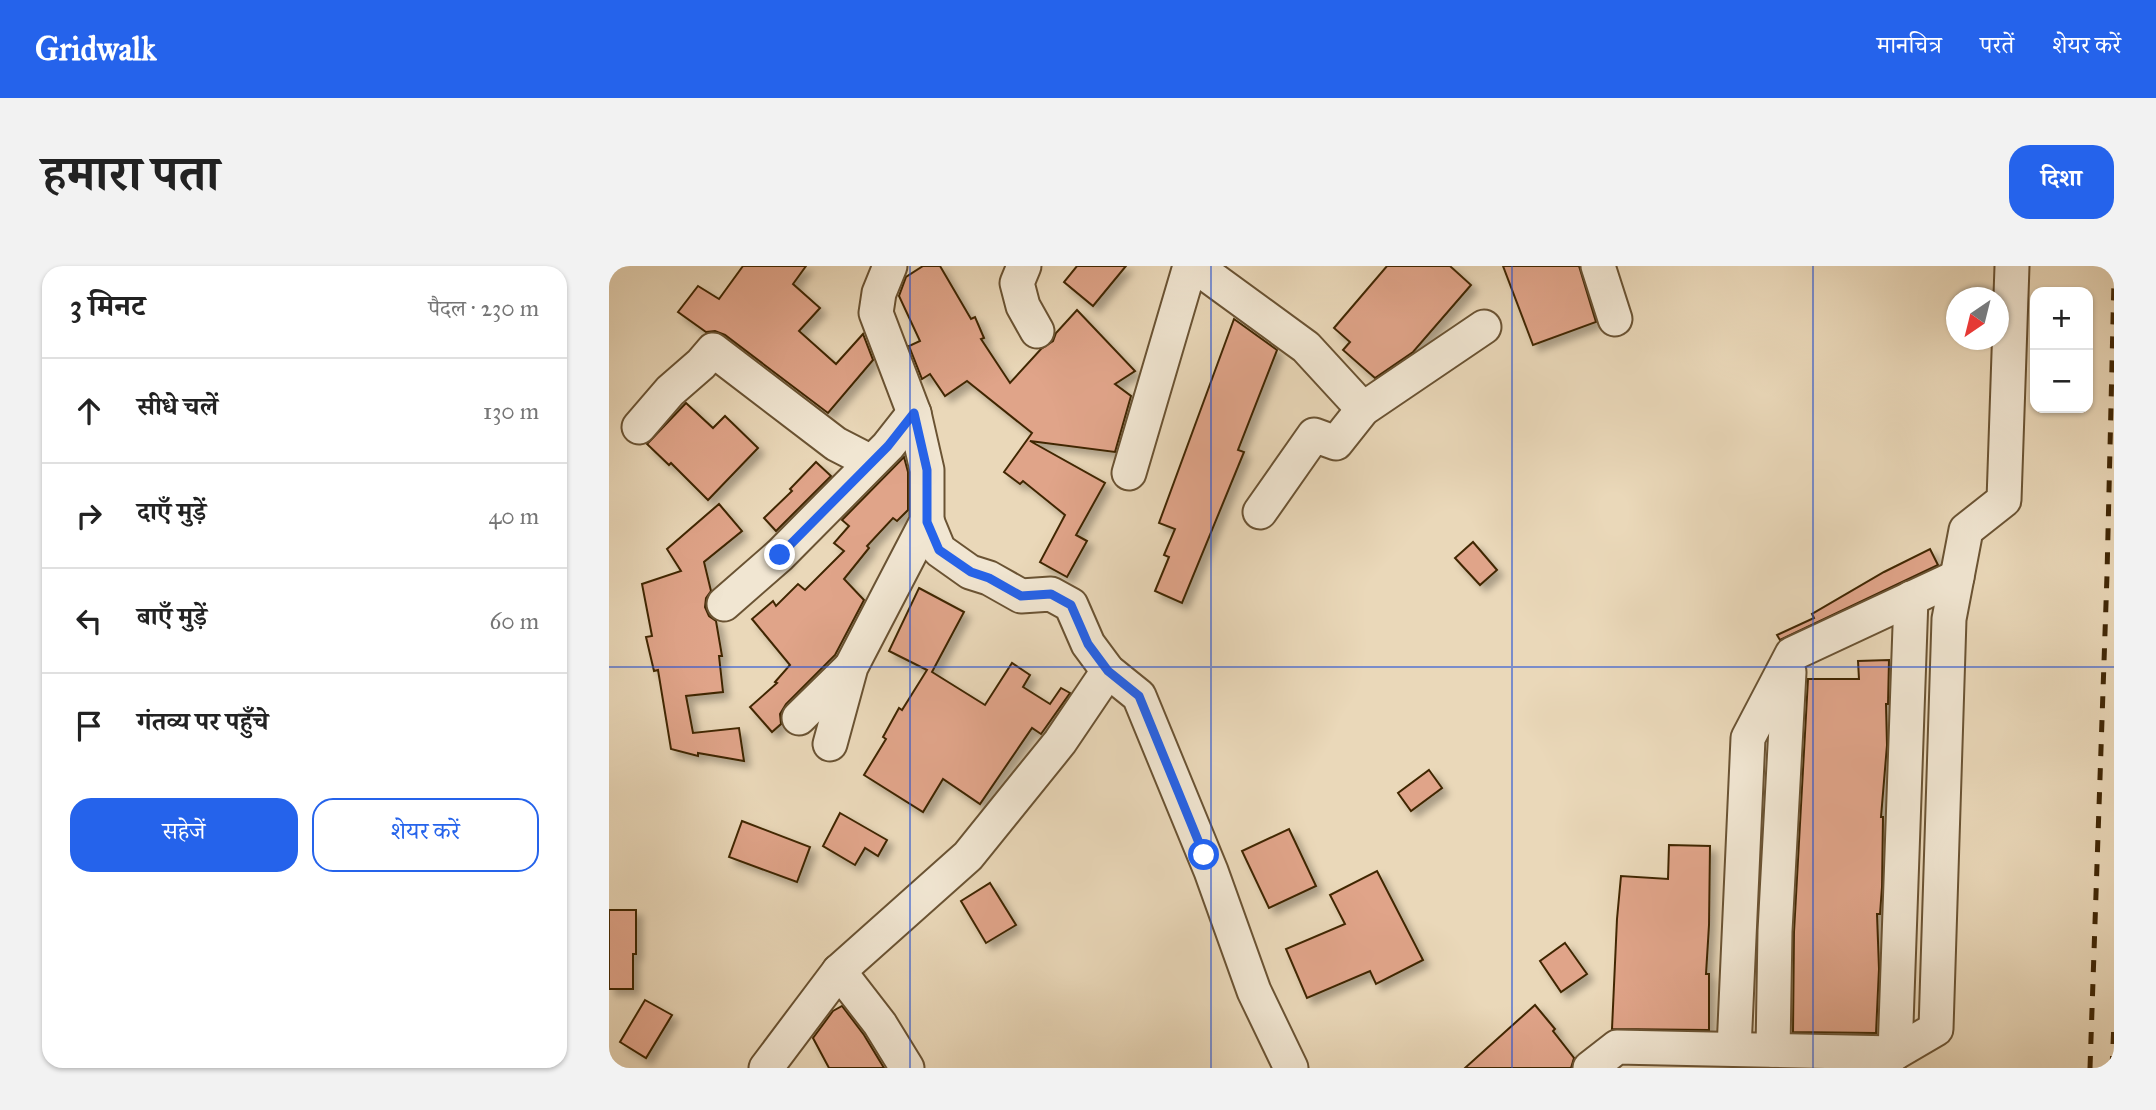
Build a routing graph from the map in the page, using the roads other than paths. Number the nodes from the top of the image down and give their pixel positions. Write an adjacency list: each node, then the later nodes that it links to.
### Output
1 (890, 266): 10 (street)
2 (1024, 266): 8 (street)
3 (1193, 266): 9 (street); 13 (street)
4 (1598, 266): 6 (street)
5 (2012, 266): 16 (street)
6 (1615, 319)
7 (1484, 327): 9 (street)
8 (1037, 331)
9 (1363, 409): 14 (street)
10 (914, 413): 12 (street); 15 (street)
11 (639, 427): 12 (street)
12 (871, 462): 18 (street)
13 (1129, 472)
14 (1260, 512)
15 (927, 522): 20 (street); 21 (street)
16 (1957, 577): 17 (street); 28 (street)
17 (1911, 598): 19 (street); 28 (street)
18 (724, 604)
19 (1792, 654): 25 (street); 26 (street)
20 (851, 667): 22 (street); 23 (street)
21 (1108, 671): 24 (street); 31 (street)
22 (799, 718)
23 (830, 744)
24 (839, 971): 29 (street); 30 (street)
25 (1734, 1049): 26 (street); 27 (street)
26 (1773, 1050): 28 (street)
27 (1626, 1058): 32 (street)
28 (1883, 1061)
29 (766, 1068)
30 (907, 1068)
31 (1291, 1068)
32 (1590, 1068)

